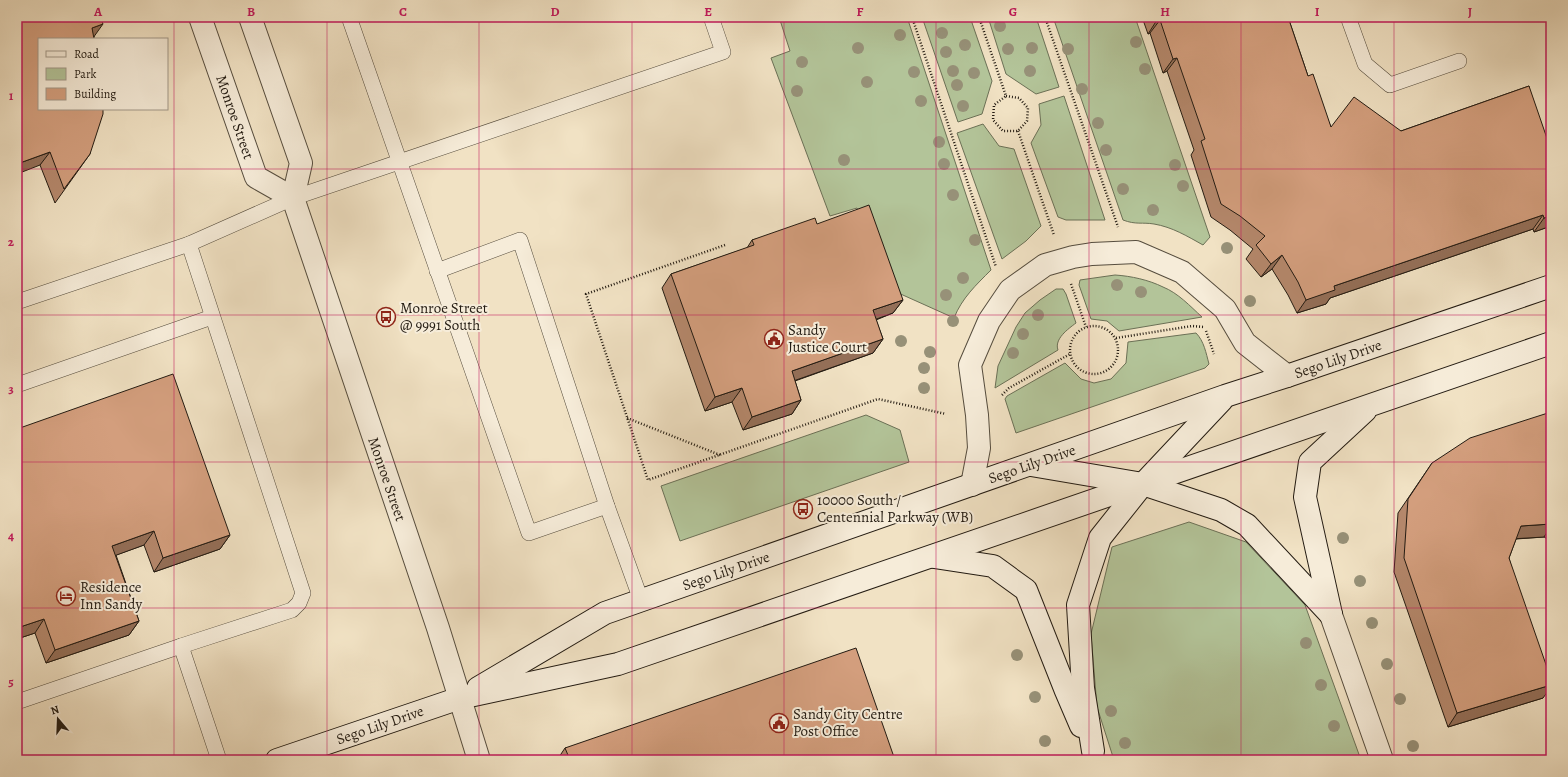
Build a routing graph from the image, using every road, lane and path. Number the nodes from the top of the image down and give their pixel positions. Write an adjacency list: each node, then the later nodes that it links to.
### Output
1 (200, 17): 13 (main road, Monroe Street)
2 (250, 17): 13 (main road)
3 (349, 17): 12 (lane)
4 (711, 17): 12 (lane)
5 (912, 17): 21 (path)
6 (979, 17): 10 (path)
7 (1045, 17): 17 (path)
8 (1348, 17): 9 (lane)
9 (1459, 61)
10 (1006, 96): 11 (path); 11 (path)
11 (1018, 131): 14 (path)
12 (399, 162): 13 (lane); 18 (lane)
13 (293, 198): 15 (lane); 45 (main road, Monroe Street)
14 (1055, 241)
15 (189, 244): 22 (lane); 23 (lane)
16 (725, 245): 35 (path)
17 (1127, 252): 21 (main road); 29 (main road)
18 (437, 271): 40 (lane); 40 (lane)
19 (1070, 282): 24 (path)
20 (1551, 286): 29 (main road, Sego Lily Drive)
21 (1006, 296): 39 (main road)
22 (17, 302)
23 (212, 317): 30 (lane); 44 (lane)
24 (1086, 326): 25 (path); 27 (path)
25 (1116, 338): 27 (path); 28 (path)
26 (1551, 343): 33 (main road, Sego Lily Drive)
27 (1070, 354): 32 (path)
28 (1214, 354)
29 (1287, 376): 31 (main road, Sego Lily Drive)
30 (17, 385)
31 (1225, 396): 37 (main road, Sego Lily Drive); 38 (main road)
32 (1002, 402)
33 (1371, 406): 38 (main road, Sego Lily Drive); 43 (main road)
34 (946, 414): 36 (path)
35 (627, 418): 36 (path); 36 (path)
36 (721, 455)
37 (1030, 464): 38 (main road); 39 (main road, Sego Lily Drive)
38 (1142, 484): 41 (main road, Sego Lily Drive); 43 (main road); 47 (main road)
39 (972, 485): 42 (main road, Sego Lily Drive)
40 (607, 506): 42 (lane)
41 (929, 557): 45 (main road, Sego Lily Drive); 47 (main road)
42 (641, 600): 45 (main road, Sego Lily Drive)
43 (1331, 615): 51 (main road)
44 (181, 646): 46 (lane); 48 (lane)
45 (460, 698): 49 (main road, Sego Lily Drive); 50 (main road, Monroe Street)
46 (17, 702)
47 (1094, 756)
48 (219, 760)
49 (277, 760)
50 (479, 760)
51 (1382, 760)

